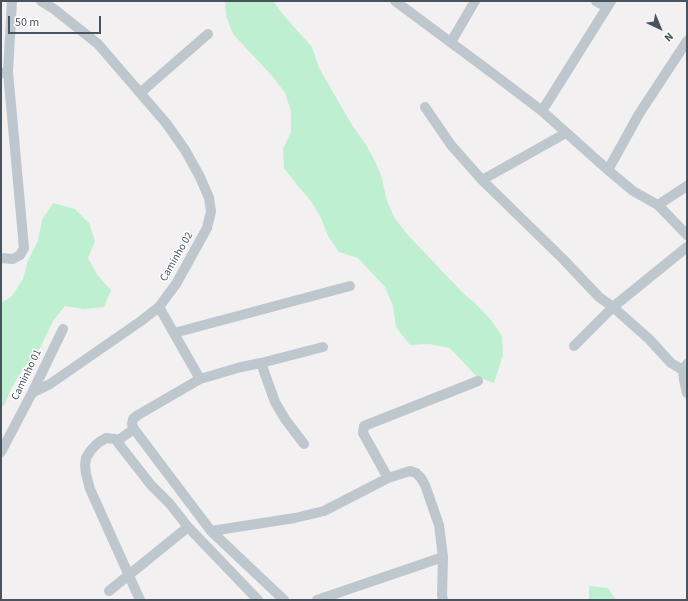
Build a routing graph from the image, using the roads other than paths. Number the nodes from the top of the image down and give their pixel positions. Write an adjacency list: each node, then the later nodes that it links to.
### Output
1 (12, 1): 10 (street)
2 (41, 1): 11 (street, Caminho 02)
3 (395, 1): 9 (street)
4 (475, 1): 9 (street)
5 (596, 1): 6 (street)
6 (609, 4): 13 (street)
7 (208, 34): 11 (street)
8 (687, 40): 15 (street)
9 (451, 42): 13 (street)
10 (4, 72): 21 (street)
11 (140, 93): 23 (street, Caminho 02)
12 (425, 107): 16 (street)
13 (542, 111): 14 (street)
14 (566, 133): 15 (street); 16 (street)
15 (608, 170): 18 (street)
16 (482, 180): 24 (street)
17 (687, 186): 18 (street)
18 (658, 206): 19 (street)
19 (687, 235)
20 (687, 247): 24 (street)
21 (1, 258)
22 (350, 286): 26 (street)
23 (160, 307): 26 (street); 33 (street, Caminho 02)
24 (613, 307): 27 (street); 30 (street)
25 (63, 329): 33 (street, Caminho 01)
26 (174, 333): 31 (street)
27 (574, 346)
28 (323, 347): 29 (street)
29 (261, 363): 31 (street); 37 (street)
30 (685, 367): 34 (street)
31 (200, 380): 35 (street)
32 (478, 381): 39 (street)
33 (32, 393): 38 (street, Caminho 01)
34 (687, 393)
35 (134, 429): 36 (street); 41 (street)
36 (117, 441): 40 (street); 43 (street)
37 (304, 444)
38 (1, 452)
39 (388, 478): 41 (street); 42 (street)
40 (188, 527): 43 (street); 46 (street)
41 (211, 531): 47 (street)
42 (443, 557): 48 (street); 49 (street)
43 (129, 575): 44 (street); 45 (street)
44 (109, 591)
45 (140, 600)
46 (258, 600)
47 (284, 600)
48 (317, 600)
49 (443, 600)

